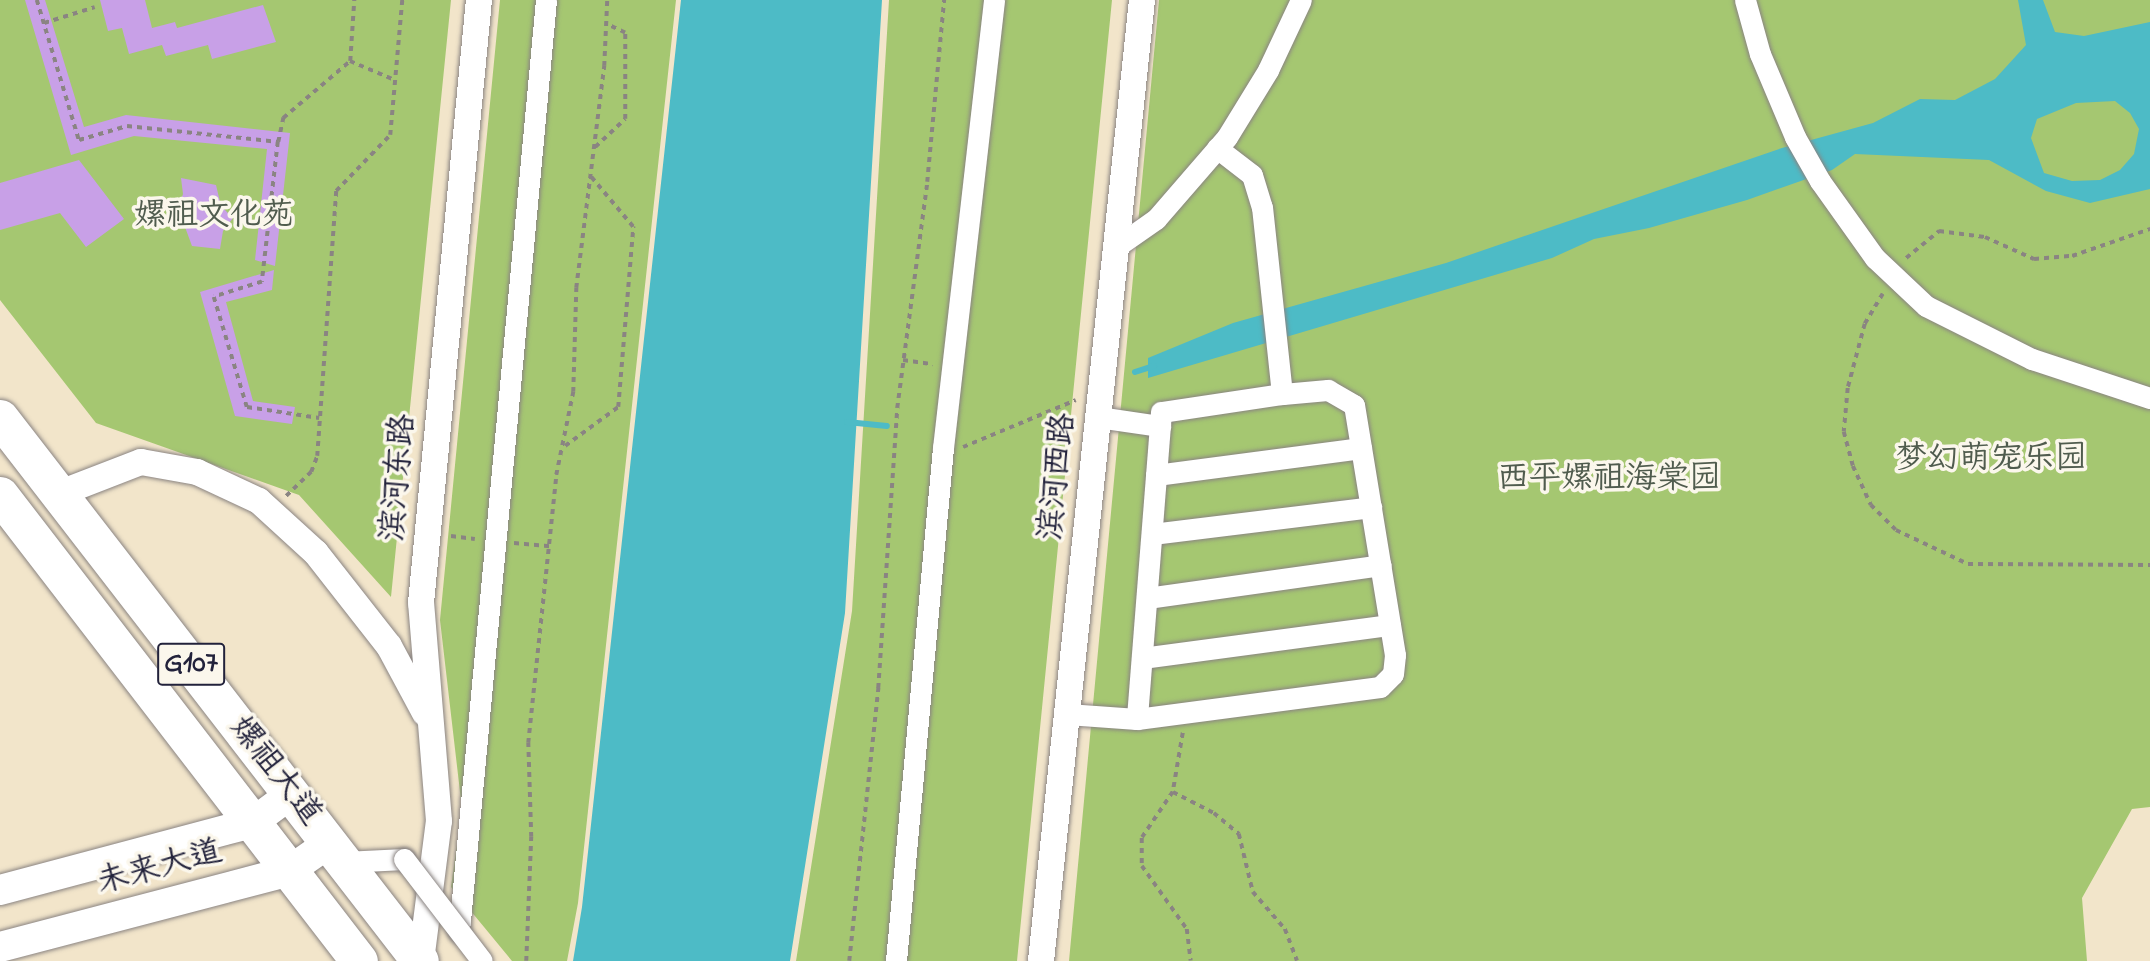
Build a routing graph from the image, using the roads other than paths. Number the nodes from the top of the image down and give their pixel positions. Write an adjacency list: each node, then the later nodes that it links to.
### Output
1 (479, 0): 26 (street, 滨河东路)
2 (546, 0): 32 (street)
3 (994, 0): 37 (street)
4 (1142, 0): 8 (street, 滨河西路)
5 (1301, 0): 7 (street)
6 (1745, 0): 10 (street)
7 (1217, 148): 8 (street); 9 (street)
8 (1116, 247): 11 (street, 滨河西路)
9 (1282, 394): 13 (street); 14 (street)
10 (2150, 398)
11 (1098, 417): 13 (street); 24 (street, 滨河西路)
12 (0, 418): 16 (highway, 嫘祖大道 / G107)
13 (1160, 426): 15 (street)
14 (1361, 448): 15 (street); 18 (street)
15 (1156, 475): 19 (street)
16 (58, 494): 26 (street); 27 (highway, 嫘祖大道 / G107)
17 (0, 495): 28 (highway, 嫘祖大道 / G107)
18 (1371, 507): 19 (street); 20 (street)
19 (1152, 534): 21 (street)
20 (1381, 565): 21 (street); 22 (street)
21 (1147, 598): 23 (street)
22 (1390, 625): 23 (street); 25 (street)
23 (1142, 658): 25 (street)
24 (1067, 714): 25 (street); 38 (street, 滨河西路)
25 (1137, 719)
26 (429, 721): 35 (street, 滨河东路)
27 (291, 794): 28 (main road, 未来大道); 29 (highway, 嫘祖大道 / G107)
28 (253, 823): 30 (highway, 嫘祖大道 / G107); 31 (main road, 未来大道)
29 (337, 852): 30 (main road, 未来大道); 32 (street, bridge); 35 (highway, 嫘祖大道 / G107)
30 (289, 872): 33 (main road, 未来大道); 34 (highway, 嫘祖大道 / G107)
31 (0, 890)
32 (459, 931): 36 (street, bridge)
33 (0, 947)
34 (350, 949)
35 (421, 961)
36 (482, 961)
37 (896, 961)
38 (1041, 961)

